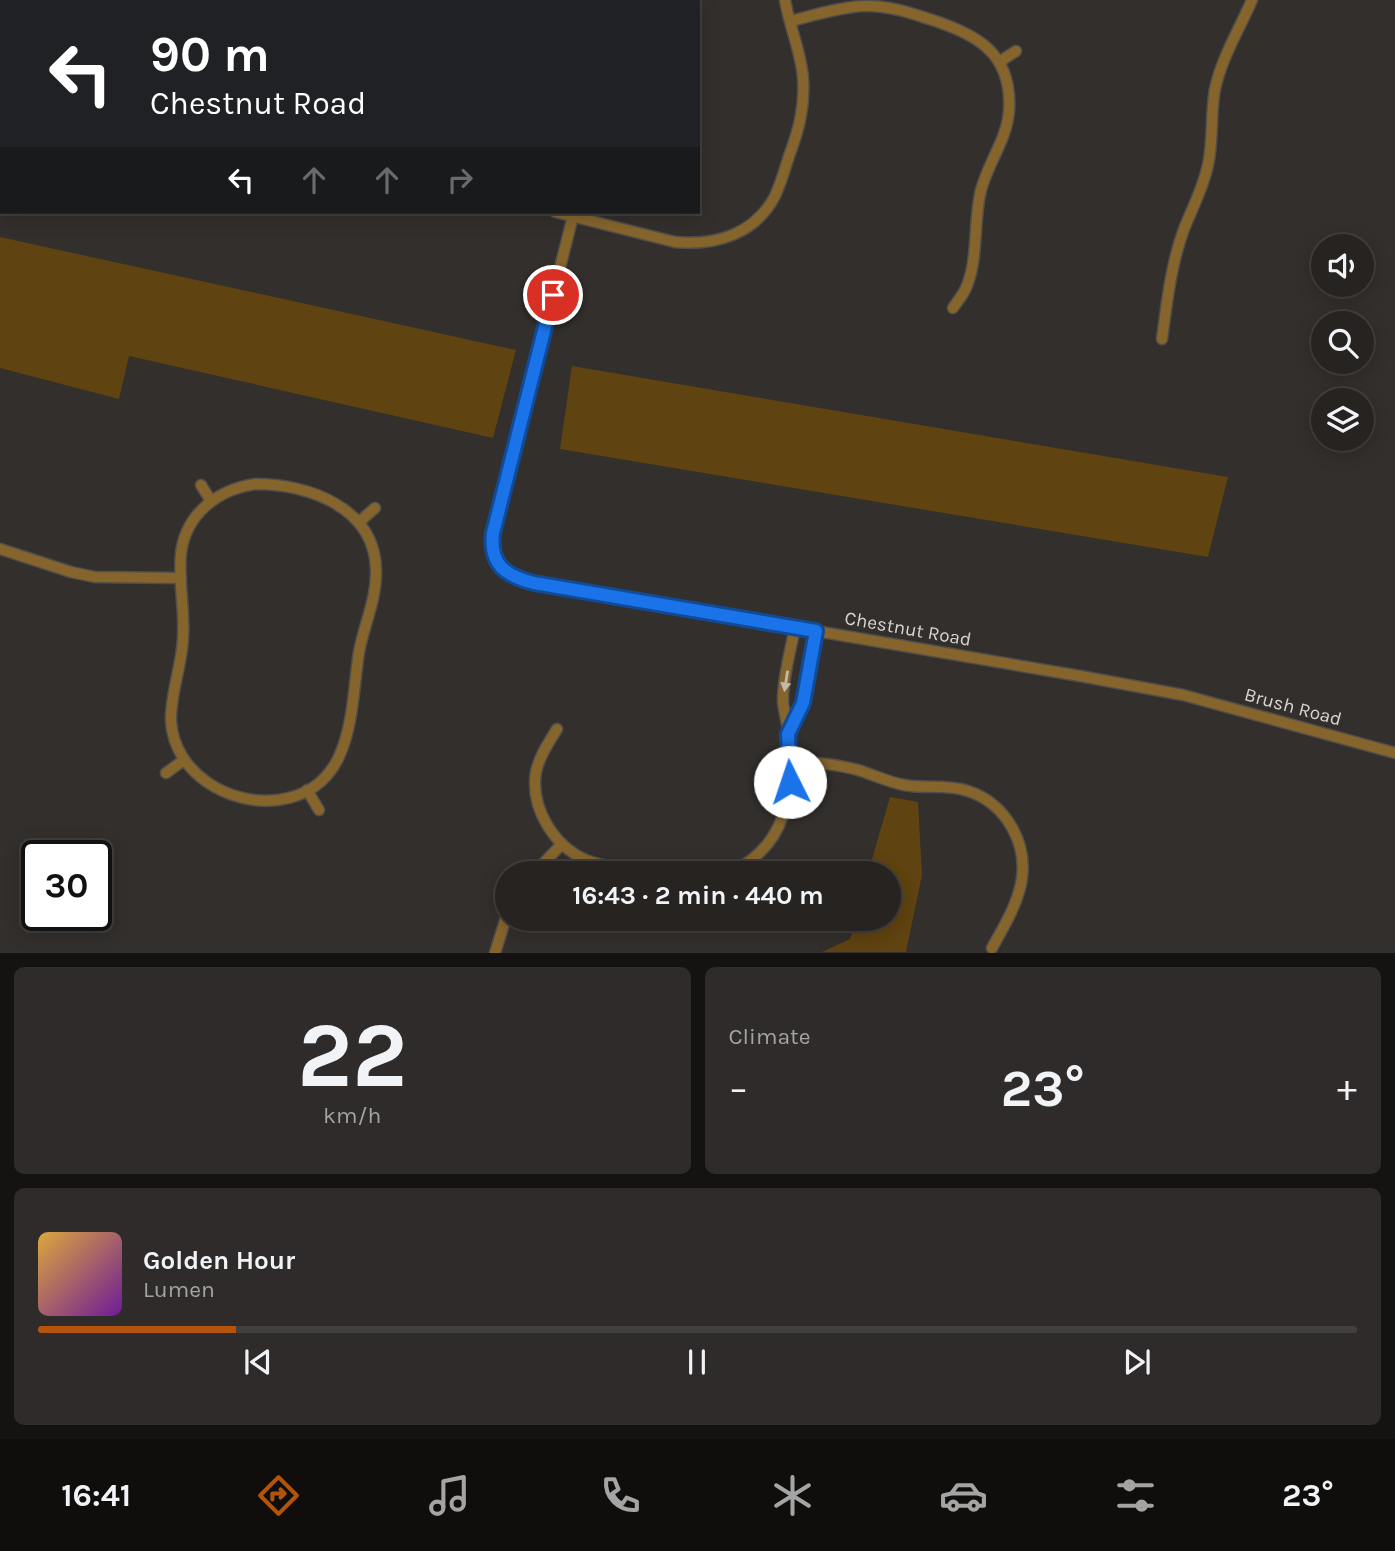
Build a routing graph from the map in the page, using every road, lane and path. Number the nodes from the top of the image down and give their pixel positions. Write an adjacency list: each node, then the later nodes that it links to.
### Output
1 (785, 0): 3 (street)
2 (1252, 0): 9 (street)
3 (791, 21): 5 (street); 7 (street)
4 (1016, 51): 5 (street)
5 (999, 62): 8 (street)
6 (564, 214): 7 (street)
7 (573, 216): 16 (street, Chestnut Road)
8 (953, 307)
9 (1162, 339)
10 (201, 485): 11 (street)
11 (211, 500): 13 (street); 15 (street)
12 (375, 508): 13 (street)
13 (359, 522): 25 (street)
14 (0, 548): 15 (street)
15 (181, 578): 22 (street)
16 (795, 627): 17 (street, Chestnut Road); 20 (street, one-way to 20)
17 (816, 631): 18 (street, Chestnut Road); 20 (street)
18 (1183, 695): 21 (street, Brush Road)
19 (557, 729): 27 (street)
20 (788, 734): 23 (street)
21 (1395, 753)
22 (184, 760): 24 (street); 25 (street)
23 (789, 761): 30 (street); 32 (street)
24 (166, 772)
25 (307, 790): 26 (street)
26 (319, 810)
27 (562, 844): 28 (street); 29 (street)
28 (546, 861)
29 (589, 861)
30 (750, 861)
31 (502, 931): 33 (street)
32 (992, 948)
33 (495, 953)

